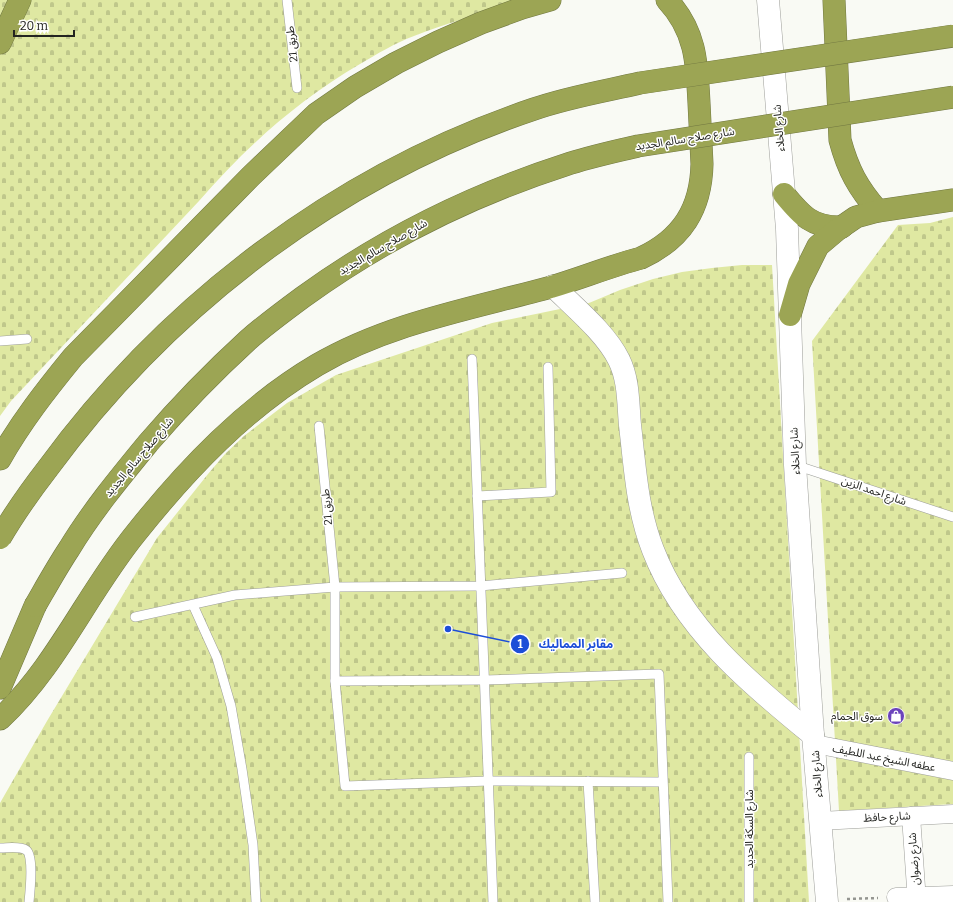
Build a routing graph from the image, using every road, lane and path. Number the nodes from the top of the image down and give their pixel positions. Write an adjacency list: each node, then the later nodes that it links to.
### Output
1 (20, 0): 8 (highway)
2 (287, 0): 9 (lane, طريق 21)
3 (550, 0): 22 (highway)
4 (667, 0): 15 (highway)
5 (768, 0): 11 (street, شارع الخلاء)
6 (834, 0): 13 (highway)
7 (953, 36): 26 (highway, bridge)
8 (0, 43)
9 (297, 88)
10 (953, 97): 34 (highway, شارع صلاح سالم الجديد, bridge)
11 (784, 194): 14 (highway); 16 (street, شارع الخلاء)
12 (953, 200): 13 (highway)
13 (878, 211): 14 (highway)
14 (842, 227): 16 (highway)
15 (552, 286): 35 (highway); 36 (street)
16 (790, 315): 23 (street, شارع الخلاء)
17 (27, 339): 18 (lane)
18 (0, 341)
19 (472, 359): 24 (lane)
20 (548, 367): 24 (lane)
21 (320, 426): 29 (lane, طريق 21)
22 (0, 459)
23 (795, 465): 25 (lane, شارع احمد الزين); 36 (street, شارع الخلاء)
24 (476, 496): 28 (lane)
25 (953, 518)
26 (0, 538)
27 (622, 573): 28 (lane)
28 (480, 586): 29 (lane); 32 (lane)
29 (335, 587): 30 (lane); 33 (lane, طريق 21)
30 (193, 605): 31 (lane); 51 (lane)
31 (135, 617)
32 (485, 680): 33 (lane); 39 (lane); 41 (lane)
33 (335, 681): 39 (lane, طريق 21)
34 (0, 688)
35 (0, 719)
36 (814, 739): 38 (street, عطفه الشيخ عبد اللطيف); 44 (street, شارع الخلاء)
37 (749, 757): 55 (lane, شارع السكة الحديد)
38 (953, 771)
39 (489, 781): 40 (lane); 52 (lane)
40 (588, 782): 41 (lane); 53 (lane)
41 (662, 782): 54 (lane)
42 (953, 814): 43 (street, شارع حافظ)
43 (911, 816): 44 (street, شارع حافظ); 48 (street, شارع رضوان)
44 (820, 821): 49 (street, شارع الخلاء)
45 (1, 848): 50 (lane)
46 (953, 895): 48 (street)
47 (896, 897): 48 (street); 49 (path)
48 (917, 899)
49 (827, 901)
50 (29, 902)
51 (256, 902)
52 (493, 902)
53 (595, 902)
54 (668, 902)
55 (749, 902)

